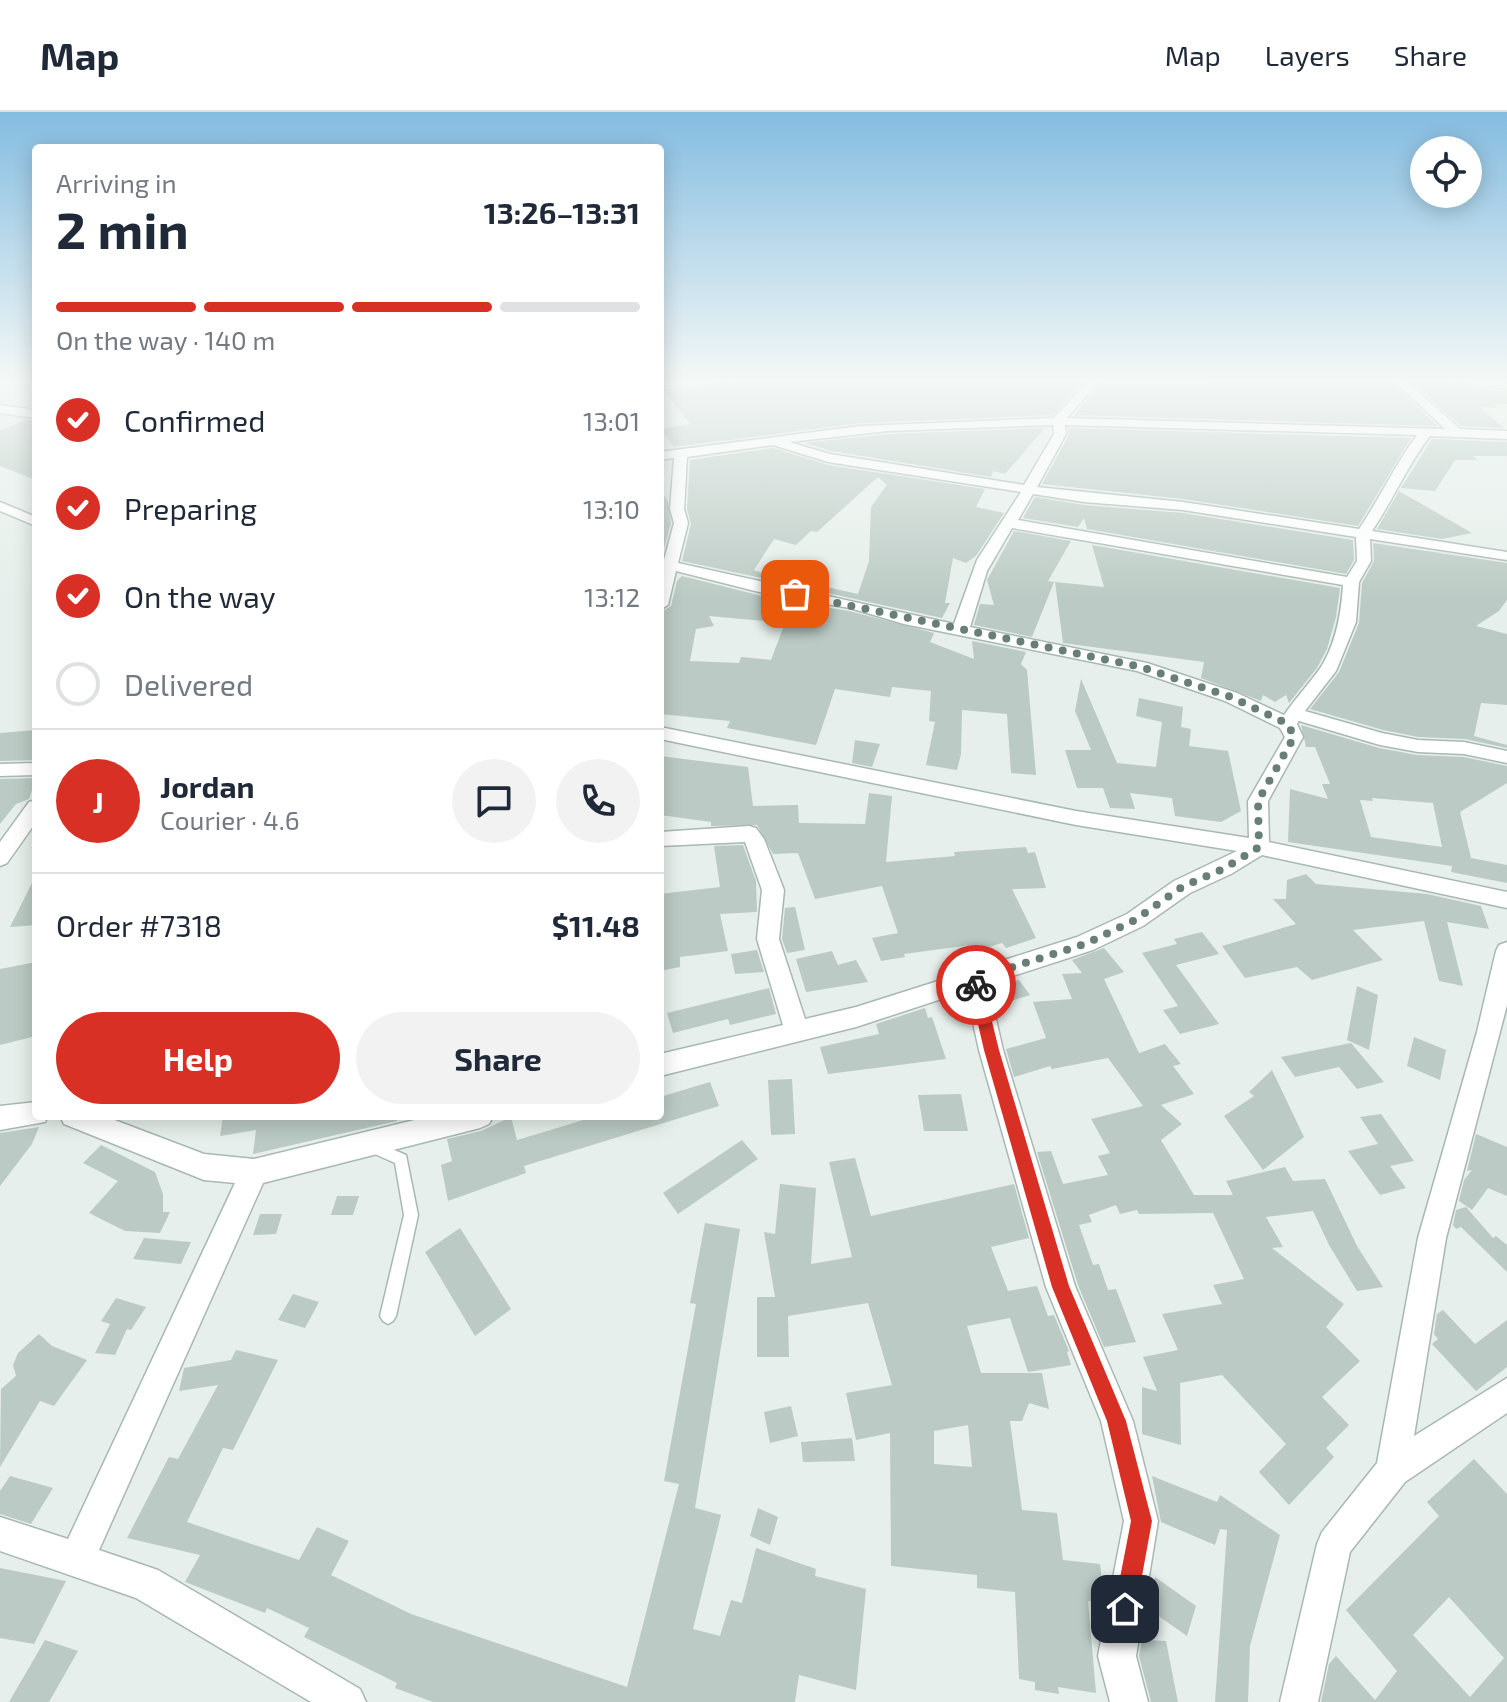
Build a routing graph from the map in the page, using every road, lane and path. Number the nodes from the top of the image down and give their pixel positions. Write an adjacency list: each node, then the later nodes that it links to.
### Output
1 (695, 452): 5 (street)
2 (808, 452): 7 (street)
3 (1049, 452): 7 (street)
4 (1411, 452): 11 (street)
5 (681, 454): 6 (street); 13 (street)
6 (664, 456)
7 (1028, 487): 10 (street); 11 (street)
8 (0, 506): 9 (street)
9 (32, 520)
10 (1009, 523): 14 (street); 15 (street)
11 (1363, 533): 12 (street); 14 (street)
12 (1507, 556)
13 (666, 564): 15 (street)
14 (1351, 582): 16 (street)
15 (961, 630): 16 (street)
16 (1292, 719): 18 (street); 25 (street)
17 (664, 734): 25 (street)
18 (1507, 757)
19 (32, 769): 20 (street)
20 (0, 770)
21 (32, 813): 23 (street)
22 (32, 837): 23 (street)
23 (14, 839): 26 (street)
24 (664, 839): 30 (street)
25 (1259, 847): 27 (street); 29 (street)
26 (0, 858)
27 (1507, 900)
28 (1507, 951): 40 (street)
29 (975, 979): 30 (street); 44 (street)
30 (797, 1031): 31 (street)
31 (664, 1064)
32 (32, 1114): 33 (street)
33 (0, 1118)
34 (83, 1120): 37 (street)
35 (465, 1120): 36 (street)
36 (369, 1145): 37 (street); 38 (lane)
37 (254, 1172): 42 (street)
38 (388, 1316)
39 (1507, 1394): 40 (street)
40 (1393, 1470): 45 (street)
41 (0, 1534): 42 (street)
42 (76, 1561): 43 (street)
43 (347, 1702)
44 (1129, 1702)
45 (1299, 1702)

